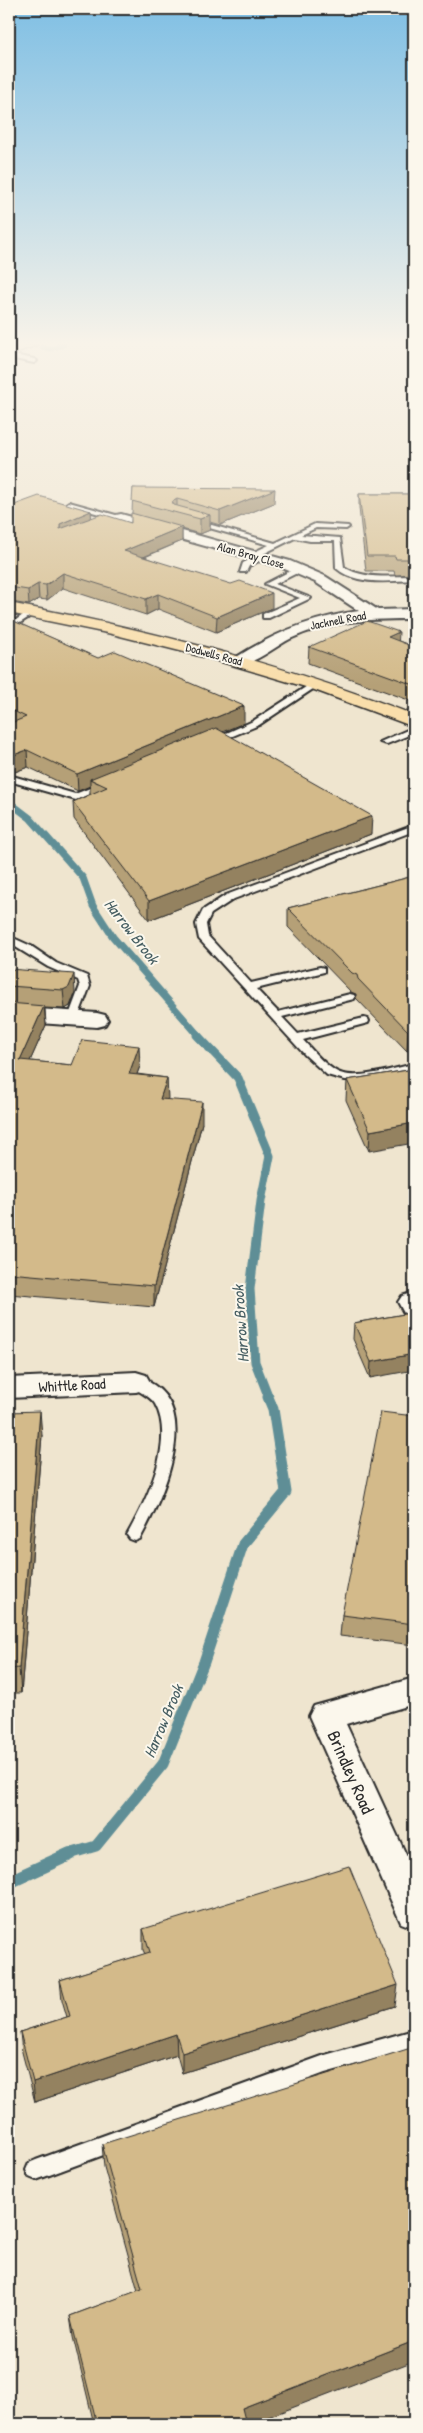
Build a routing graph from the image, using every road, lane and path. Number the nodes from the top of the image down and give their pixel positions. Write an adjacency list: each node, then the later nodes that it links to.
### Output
1 (69, 504): 2 (lane)
2 (121, 518): 4 (lane); 8 (street, Alan Bray Close)
3 (186, 520): 7 (lane)
4 (105, 524)
5 (346, 527): 6 (lane)
6 (295, 536): 7 (lane); 11 (lane)
7 (276, 545): 8 (lane)
8 (258, 556): 9 (lane); 10 (street, Alan Bray Close)
9 (243, 570)
10 (299, 570): 14 (street, Alan Bray Close); 15 (lane)
11 (414, 578)
12 (9, 608): 13 (main road, Dodwells Road)
13 (33, 612): 17 (lane); 18 (main road, Dodwells Road)
14 (372, 613): 16 (street, Jacknell Road); 18 (street, Jacknell Road)
15 (266, 616)
16 (414, 625)
17 (9, 628)
18 (241, 661): 19 (main road, Dodwells Road)
19 (315, 685): 20 (main road, Dodwells Road); 23 (lane)
20 (414, 721)
21 (414, 730): 22 (lane)
22 (384, 742)
23 (202, 745)
24 (9, 778): 25 (lane)
25 (112, 782)
26 (414, 828): 29 (lane)
27 (9, 939): 33 (lane)
28 (320, 970): 29 (lane)
29 (249, 987): 32 (lane)
30 (350, 997): 32 (lane)
31 (9, 1014): 33 (street)
32 (275, 1016): 36 (lane)
33 (73, 1018): 34 (street)
34 (97, 1020)
35 (364, 1021): 36 (lane)
36 (296, 1038): 37 (lane)
37 (414, 1067)
38 (136, 1382): 39 (street, Whittle Road); 40 (lane)
39 (9, 1388)
40 (135, 1535)
41 (414, 1690): 42 (street, Brindley Road)
42 (414, 1911)
43 (414, 2039): 44 (lane)
44 (36, 2170)

